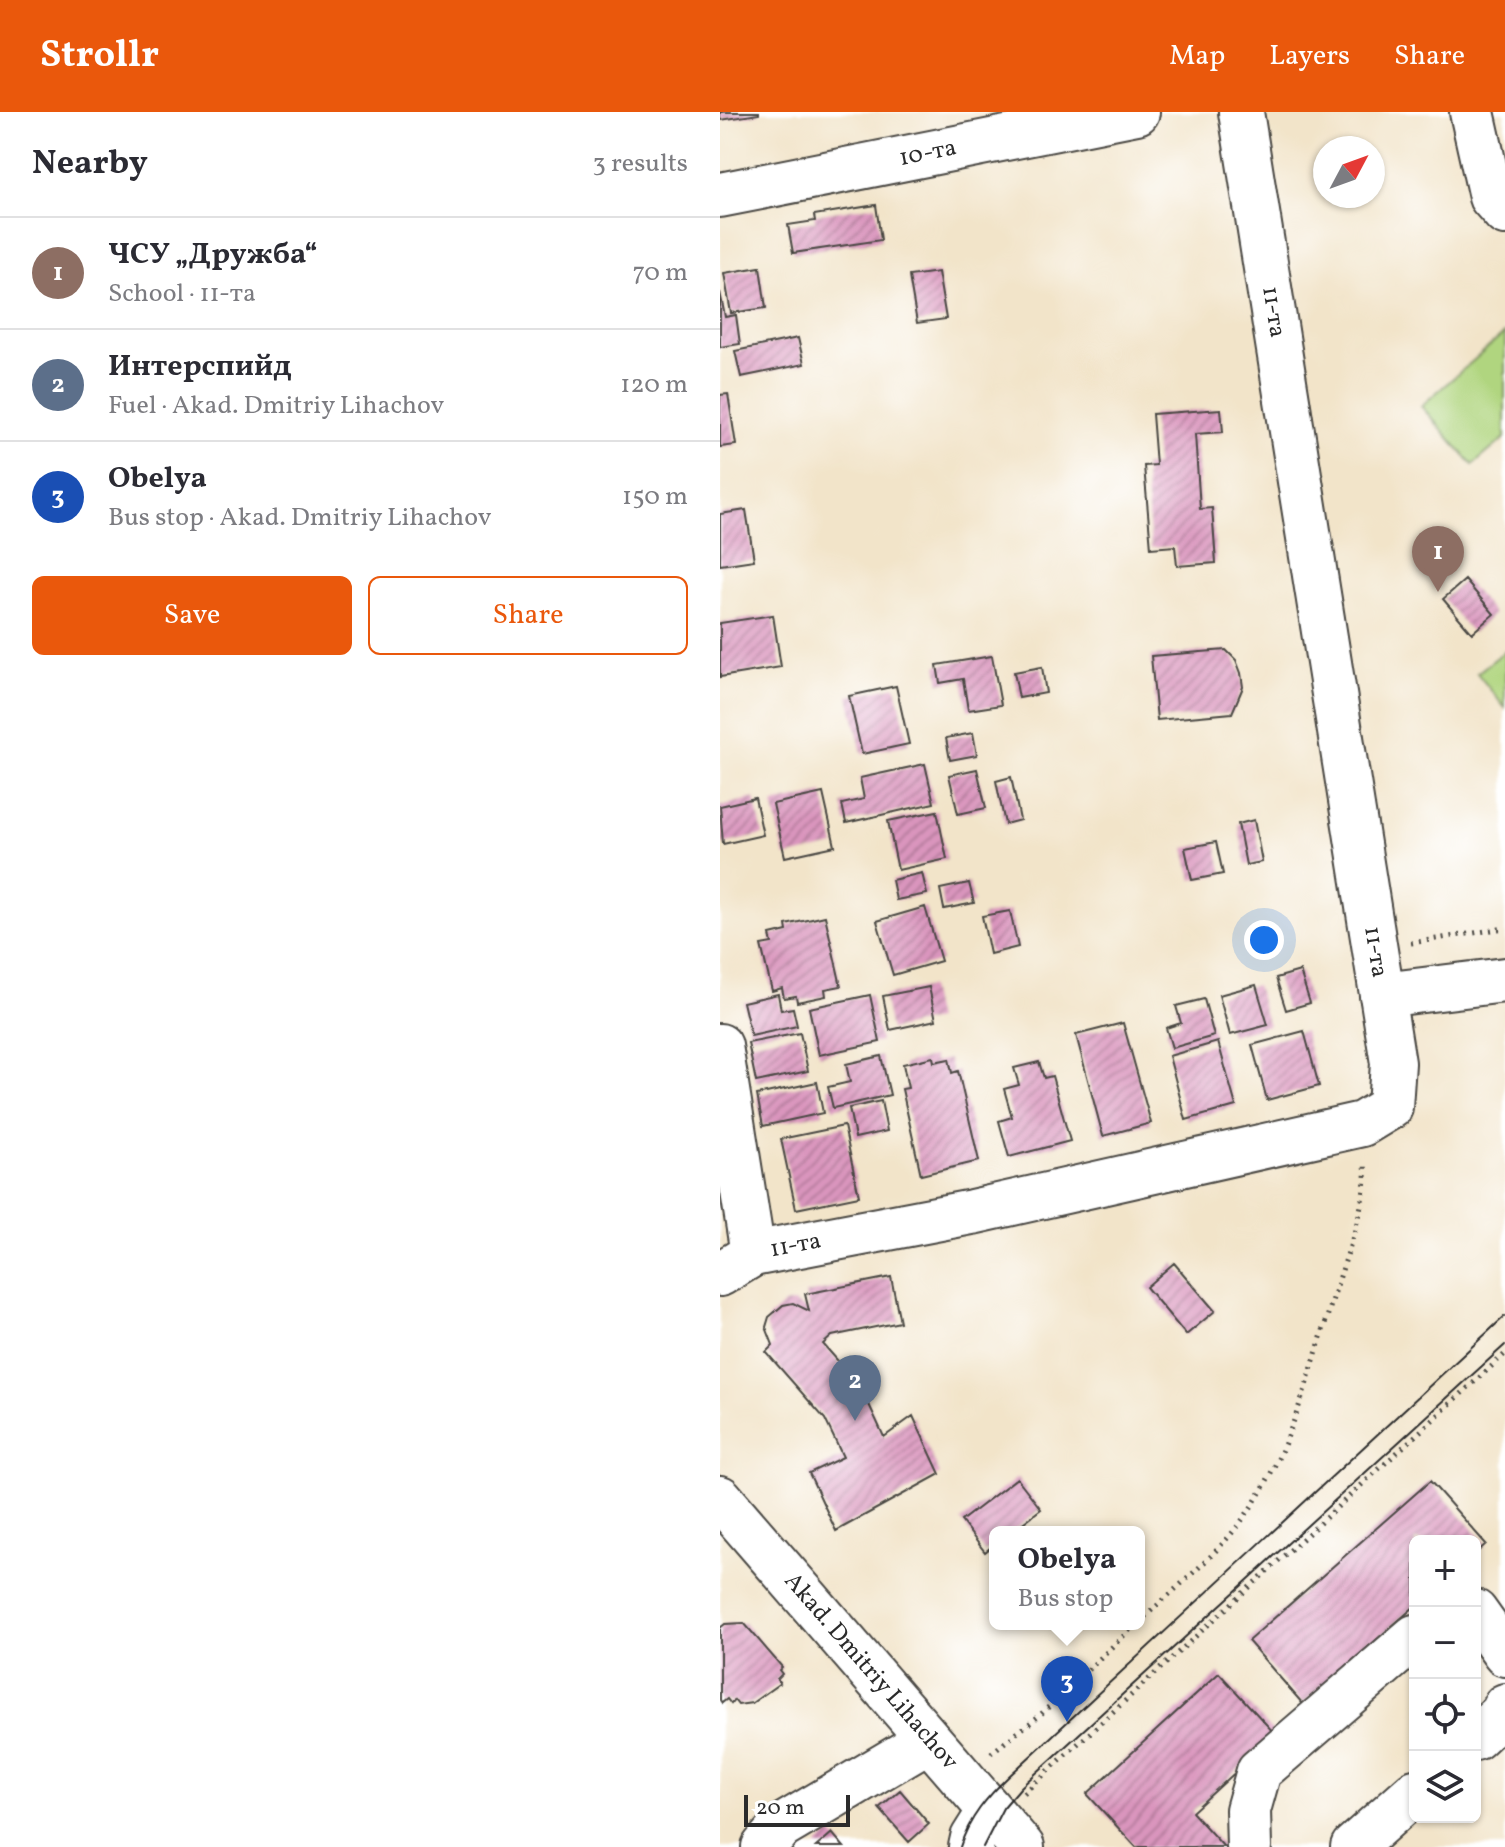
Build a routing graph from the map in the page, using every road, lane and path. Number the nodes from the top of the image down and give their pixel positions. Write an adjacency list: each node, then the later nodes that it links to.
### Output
1 (1137, 112): 4 (street, 10-та)
2 (1241, 112): 9 (street, 11-та)
3 (1472, 112): 5 (street)
4 (720, 195)
5 (1505, 213)
6 (1505, 928): 7 (path)
7 (1426, 940)
8 (1495, 991): 9 (street)
9 (1382, 995): 11 (street, 11-та)
10 (720, 1046): 12 (street)
11 (1362, 1124): 12 (street, 11-та); 15 (path)
12 (736, 1264)
13 (1505, 1354): 25 (path)
14 (720, 1498): 22 (street, Akad. Dmitriy Lihachov)
15 (1145, 1616)
16 (1481, 1620): 19 (street)
17 (1131, 1630): 23 (path)
18 (1409, 1642): 27 (street)
19 (1505, 1654)
20 (1505, 1706): 21 (street)
21 (1481, 1732)
22 (928, 1740): 23 (street, Akad. Dmitriy Lihachov); 26 (street)
23 (960, 1777): 25 (street, Akad. Dmitriy Lihachov)
24 (1409, 1797): 28 (street)
25 (995, 1831)
26 (764, 1847)
27 (1249, 1847)
28 (1353, 1847)

